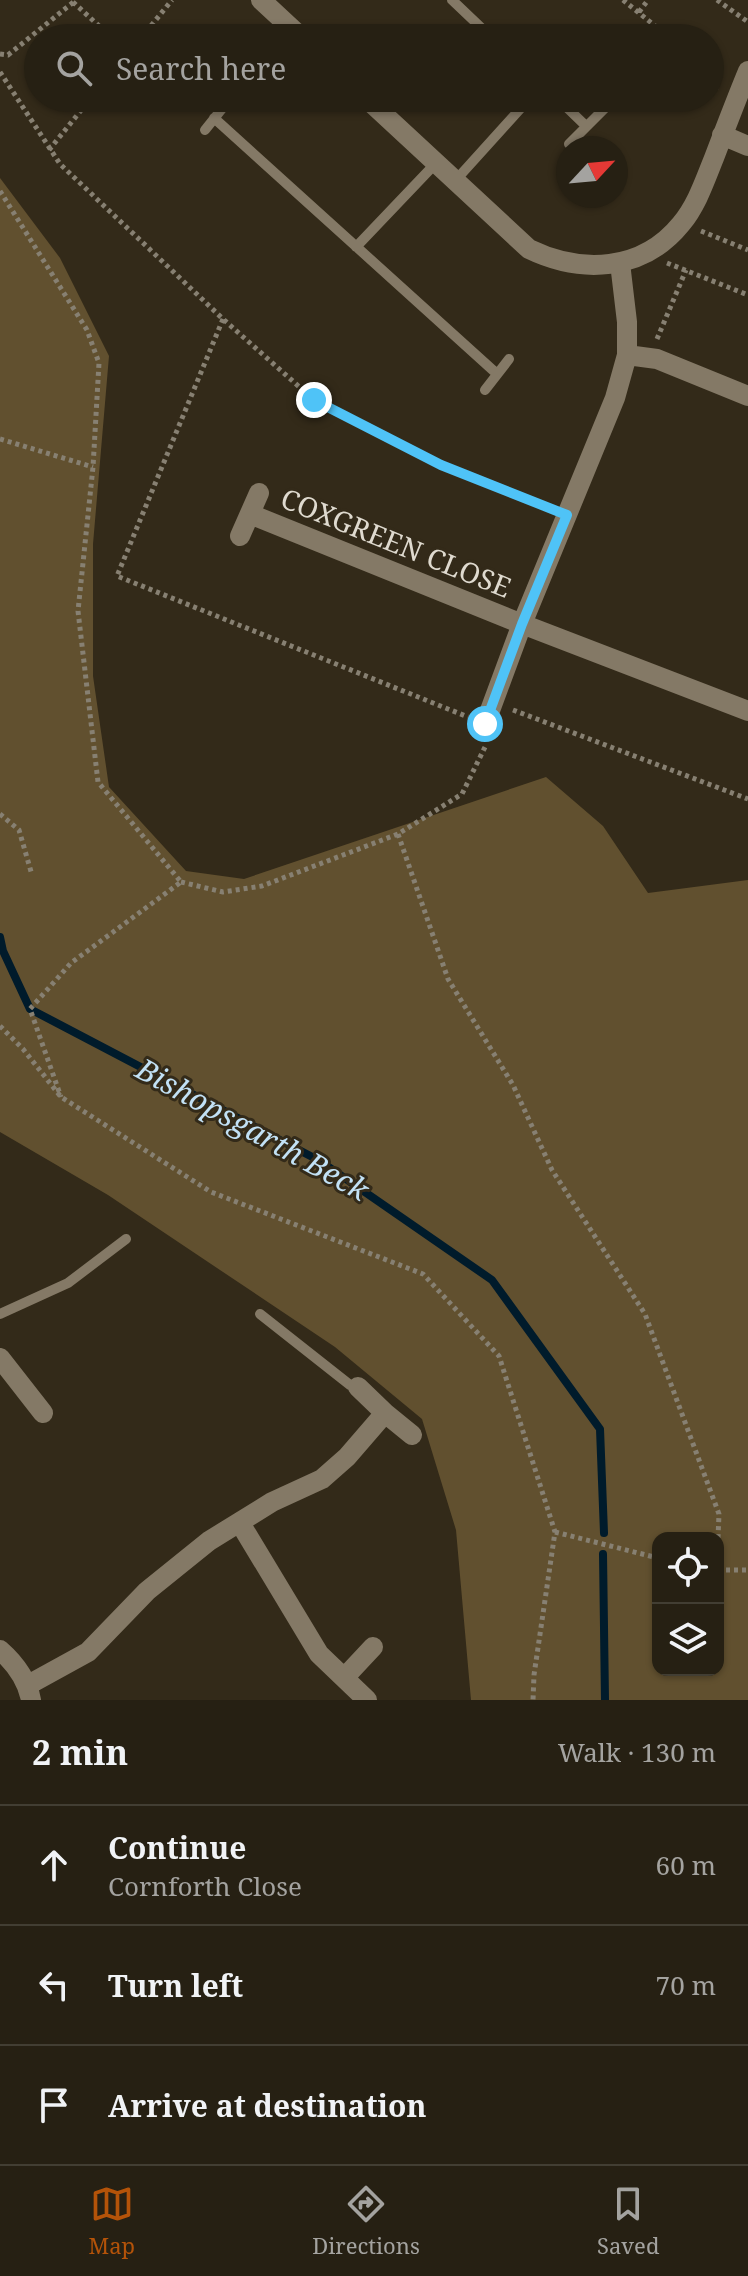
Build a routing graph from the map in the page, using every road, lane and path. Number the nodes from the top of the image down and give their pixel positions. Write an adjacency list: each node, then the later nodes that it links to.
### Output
1 (172, 0): 12 (path)
2 (261, 0): 13 (street)
3 (452, 0): 14 (lane)
4 (623, 0): 8 (path)
5 (648, 0): 8 (path)
6 (717, 0): 9 (path)
7 (74, 1): 10 (path); 11 (path)
8 (639, 12): 15 (path)
9 (748, 22)
10 (46, 24)
11 (98, 24)
12 (152, 24)
13 (287, 24)
14 (477, 24)
15 (653, 24)
16 (24, 42): 17 (path)
17 (0, 54)
18 (748, 71): 31 (street)
19 (0, 72): 20 (path)
20 (24, 110)
21 (25, 112): 34 (path)
22 (80, 112): 34 (path)
23 (219, 112): 28 (lane)
24 (381, 112): 35 (street)
25 (517, 112): 36 (lane)
26 (572, 112): 29 (lane)
27 (601, 112): 29 (lane)
28 (214, 118): 30 (lane); 39 (lane)
29 (586, 126): 32 (lane)
30 (205, 130)
31 (722, 135): 33 (street); 38 (street)
32 (577, 136)
33 (748, 146)
34 (49, 150): 45 (path)
35 (436, 163): 36 (street); 39 (lane)
36 (455, 181): 42 (street)
37 (0, 191): 53 (path)
38 (682, 223): 40 (path); 42 (street)
39 (356, 247): 49 (lane)
40 (748, 250)
41 (664, 261): 43 (path)
42 (620, 263): 47 (street)
43 (686, 270): 44 (path); 46 (path)
44 (748, 295)
45 (223, 319): 56 (path); 61 (path)
46 (655, 345)
47 (627, 355): 51 (street); 56 (street)
48 (509, 359): 49 (lane)
49 (496, 373): 50 (lane)
50 (485, 390)
51 (748, 396)
52 (0, 439): 53 (path)
53 (93, 467): 66 (path)
54 (259, 493): 55 (street, COXGREEN CLOSE)
55 (250, 514): 57 (street, COXGREEN CLOSE); 58 (street, COXGREEN CLOSE)
56 (567, 515): 58 (street)
57 (240, 536)
58 (522, 624): 59 (street); 60 (street, COXGREEN CLOSE)
59 (493, 702): 61 (street); 62 (path)
60 (748, 711)
61 (485, 724): 64 (path)
62 (748, 799)
63 (0, 814): 65 (path)
64 (398, 834): 66 (path); 79 (path)
65 (32, 875)
66 (181, 882): 68 (path)
67 (0, 1026): 68 (path)
68 (61, 1097): 78 (path)
69 (126, 1239): 70 (lane)
70 (0, 1314)
71 (260, 1314): 73 (lane)
72 (0, 1357): 74 (street)
73 (358, 1387): 75 (street)
74 (43, 1413)
75 (385, 1413): 76 (street); 77 (street)
76 (412, 1435)
77 (240, 1523): 85 (street); 86 (street)
78 (555, 1532): 80 (path); 88 (path)
79 (718, 1532)
80 (652, 1556)
81 (724, 1570): 82 (path)
82 (748, 1570)
83 (373, 1647): 85 (street)
84 (0, 1650): 86 (street)
85 (344, 1678): 87 (street)
86 (30, 1693)
87 (367, 1700)
88 (533, 1700)

